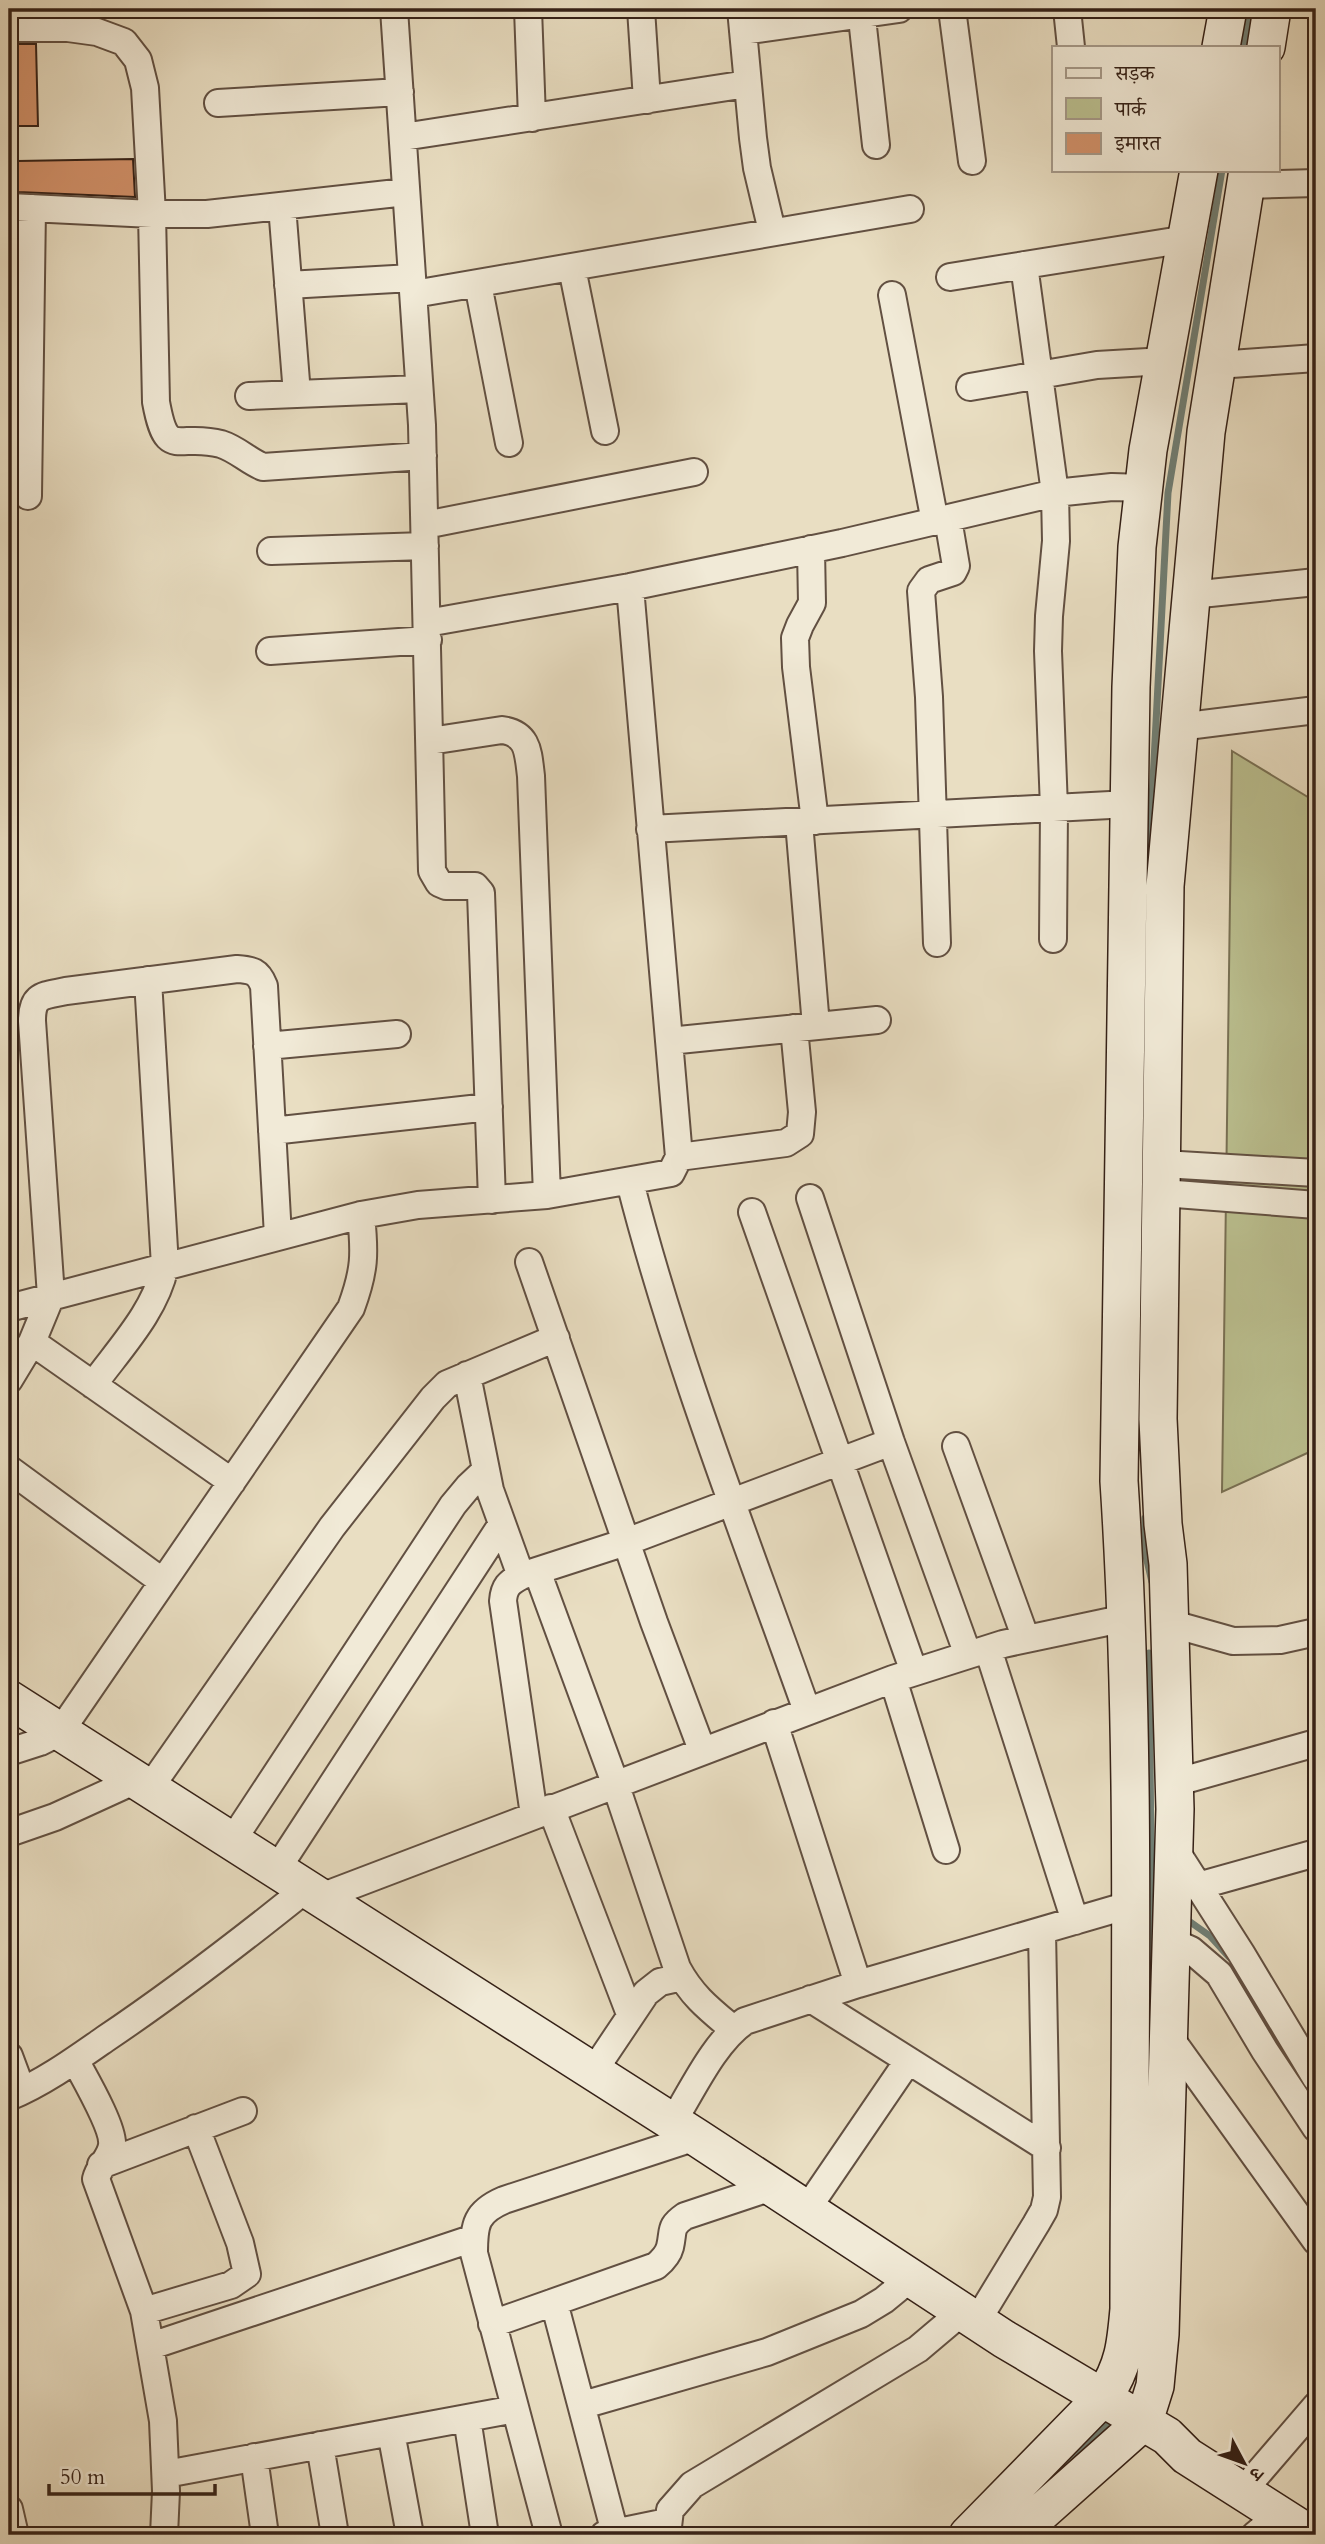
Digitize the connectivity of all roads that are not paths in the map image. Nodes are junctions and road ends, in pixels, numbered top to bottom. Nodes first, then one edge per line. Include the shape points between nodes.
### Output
1 (394, 9) edge
2 (528, 9) edge
3 (641, 9) edge
4 (899, 9) edge
5 (952, 9) edge
6 (1067, 9) edge
7 (1228, 9) edge
8 (1272, 9) edge
9 (861, 11) edge
10 (742, 20) edge
11 (9, 28) edge
12 (1071, 46) edge
13 (1221, 46) edge
14 (1266, 46) edge
15 (747, 84) junction
16 (400, 92) junction
17 (647, 100) junction
18 (218, 103) dead end
19 (533, 118) junction
20 (403, 137) junction
21 (876, 145) dead end
22 (972, 161) dead end
23 (1199, 172) edge
24 (1247, 177) edge
25 (1316, 183) edge
26 (406, 192) junction
27 (282, 206) junction
28 (20, 207) edge
29 (910, 209) dead end
30 (152, 214) junction
31 (772, 231) junction
32 (1187, 239) junction
33 (1024, 265) junction
34 (572, 268) junction
35 (950, 277) dead end
36 (478, 284) junction
37 (288, 285) junction
38 (413, 286) junction
39 (892, 295) dead end
40 (1316, 358) edge
41 (1165, 361) junction
42 (1217, 365) junction
43 (1039, 374) junction
44 (970, 387) dead end
45 (419, 389) junction
46 (297, 394) junction
47 (249, 396) dead end
48 (605, 431) dead end
49 (509, 443) dead end
50 (423, 456) junction
51 (694, 472) dead end
52 (1144, 488) junction
53 (1055, 493) junction
54 (28, 496) dead end
55 (942, 520) junction
56 (425, 535) junction
57 (811, 549) junction
58 (271, 551) dead end
59 (1316, 582) edge
60 (630, 587) junction
61 (1191, 595) junction
62 (427, 631) junction
63 (270, 651) dead end
64 (1316, 710) edge
65 (1179, 727) junction
66 (430, 741) junction
67 (1129, 804) junction
68 (1054, 808) junction
69 (932, 815) junction
70 (807, 821) junction
71 (650, 829) junction
72 (1053, 939) dead end
73 (937, 943) dead end
74 (148, 980) junction
75 (877, 1020) dead end
76 (805, 1027) junction
77 (397, 1034) dead end
78 (668, 1041) junction
79 (267, 1046) junction
80 (489, 1107) junction
81 (272, 1131) junction
82 (680, 1157) junction
83 (1316, 1173) edge
84 (1163, 1178) junction
85 (630, 1182) junction
86 (547, 1195) junction
87 (810, 1198) dead end
88 (492, 1200) junction
89 (1316, 1205) edge
90 (752, 1212) dead end
91 (361, 1215) junction
92 (278, 1236) junction
93 (529, 1262) dead end
94 (165, 1266) junction
95 (51, 1296) junction
96 (9, 1308) edge
97 (556, 1338) junction
98 (32, 1342) junction
99 (467, 1375) junction
100 (9, 1380) edge
101 (93, 1385) junction
102 (891, 1443) junction
103 (956, 1447) dead end
104 (839, 1462) junction
105 (9, 1469) edge
106 (485, 1471) junction
107 (232, 1482) junction
108 (732, 1501) junction
109 (502, 1524) junction
110 (626, 1542) junction
111 (529, 1574) junction
112 (163, 1582) junction
113 (1126, 1618) junction
114 (1170, 1623) junction
115 (1316, 1632) edge
116 (1026, 1639) junction
117 (978, 1652) junction
118 (903, 1676) junction
119 (9, 1699) edge
120 (807, 1711) junction
121 (774, 1723) junction
122 (60, 1732) junction
123 (1316, 1743) edge
124 (702, 1751) junction
125 (9, 1752) edge
126 (615, 1783) junction
127 (1174, 1783) junction
128 (143, 1784) junction
129 (543, 1812) junction
130 (9, 1833) edge
131 (232, 1840) junction
132 (1174, 1848) junction
133 (946, 1850) dead end
134 (1315, 1856) edge
135 (302, 1885) junction
136 (1198, 1886) junction
137 (1129, 1905) junction
138 (1075, 1921) junction
139 (1042, 1931) junction
140 (1171, 1941) junction
141 (682, 1977) junction
142 (858, 1984) junction
143 (811, 1999) junction
144 (630, 2014) junction
145 (733, 2029) junction
146 (1168, 2035) junction
147 (9, 2056) edge
148 (75, 2060) junction
149 (908, 2061) junction
150 (593, 2072) junction
151 (1316, 2078) edge
152 (16, 2094) edge
153 (243, 2110) dead end
154 (1316, 2128) edge
155 (196, 2129) junction
156 (684, 2130) junction
157 (1046, 2148) junction
158 (101, 2165) junction
159 (772, 2187) junction
160 (807, 2209) junction
161 (474, 2238) junction
162 (1316, 2241) edge
163 (912, 2277) junction
164 (554, 2302) junction
165 (144, 2311) junction
166 (970, 2316) junction
167 (492, 2323) junction
168 (150, 2346) junction
169 (1104, 2396) junction
170 (583, 2405) junction
171 (1316, 2406) edge
172 (514, 2409) junction
173 (467, 2418) junction
174 (1155, 2428) junction
175 (391, 2432) junction
176 (320, 2445) junction
177 (254, 2457) junction
178 (166, 2474) junction
179 (1254, 2478) junction
180 (9, 2509) edge
181 (1316, 2518) edge
182 (1267, 2525) edge
183 (667, 2529) edge
184 (610, 2534) edge
185 (15, 2535) edge
186 (164, 2535) edge
187 (265, 2535) edge
188 (335, 2535) edge
189 (410, 2535) edge
190 (485, 2535) edge
191 (549, 2535) edge
192 (968, 2535) edge
193 (1016, 2535) edge
194 (1311, 2535) edge

1 - 16 street
2 - 19 street
3 - 17 street
4 - 9 street
5 - 22 street
6 - 12 street
7 - 13 street
8 - 14 street
9 - 10 street
9 - 21 street
10 - 15 street
11 - 30 street via 97,32 124,43 138,61 145,88
15 - 17 street
15 - 31 street via 757,168
16 - 18 street
16 - 20 street
17 - 19 street
19 - 20 street
20 - 26 street
23 - 32 street
24 - 25 street
24 - 42 street
26 - 27 street
26 - 38 street
27 - 30 street
27 - 37 street
28 - 30 street
28 - 54 street
29 - 31 street
30 - 50 street via 156,401 166,437 230,447 263,467
31 - 34 street
32 - 33 street
32 - 41 street
33 - 35 street
33 - 43 street
34 - 36 street
34 - 48 street
36 - 38 street
36 - 49 street
37 - 38 street
37 - 46 street
38 - 45 street
39 - 55 street
40 - 42 street
41 - 43 street
41 - 52 street
42 - 61 street
43 - 44 street
43 - 53 street
45 - 46 street
45 - 50 street
46 - 47 street
50 - 56 street
51 - 56 street
52 - 53 street
52 - 67 street via 1136,575
53 - 55 street
53 - 68 street via 1048,651
55 - 57 street
55 - 69 street via 956,566 953,572 929,580 921,592
56 - 58 street
56 - 62 street
57 - 60 street
57 - 70 street via 813,603 795,638
59 - 61 street
60 - 62 street
60 - 71 street
61 - 65 street
62 - 63 street
62 - 66 street
64 - 65 street
65 - 84 street via 1166,886
66 - 80 street via 434,878 446,886 475,886 481,893
66 - 86 street via 502,730 514,732 527,751
67 - 68 street
67 - 113 street via 1119,1480
68 - 69 street
68 - 72 street
69 - 70 street
69 - 73 street
70 - 71 street
70 - 76 street
71 - 78 street
74 - 79 street via 251,970 264,986
74 - 94 street
74 - 95 street via 66,991 41,997 32,1007
75 - 76 street
76 - 78 street
76 - 82 street via 800,1135 786,1143
77 - 79 street
78 - 82 street
79 - 81 street
80 - 81 street
80 - 88 street
81 - 92 street
82 - 85 street via 671,1173
83 - 84 street
84 - 89 street
84 - 114 street via 1158,1419
85 - 86 street
85 - 108 street via 678,1348
86 - 88 street
87 - 102 street
88 - 91 street
90 - 104 street
91 - 92 street
91 - 107 street via 365,1257 351,1308
92 - 94 street
93 - 97 street
94 - 95 street
94 - 101 street via 150,1304
95 - 96 street
95 - 98 street
97 - 99 street
97 - 110 street
98 - 100 street
98 - 101 street
99 - 106 street
99 - 128 street via 447,1384 408,1427
101 - 107 street
102 - 104 street
102 - 117 street
103 - 116 street
104 - 108 street
104 - 118 street
105 - 112 street
106 - 109 street
106 - 131 street via 453,1505
107 - 112 street
108 - 110 street
108 - 120 street
109 - 111 street
109 - 135 street
110 - 111 street
110 - 124 street
111 - 126 street
111 - 129 street via 507,1586 503,1601
112 - 122 street
113 - 116 street
113 - 137 street
114 - 115 street via 1233,1641 1280,1640
114 - 127 street
116 - 117 street
117 - 118 street
117 - 138 street
118 - 120 street
118 - 133 street
119 - 122 street
120 - 121 street
121 - 124 street
121 - 142 street
122 - 125 street
122 - 128 street
123 - 127 street
124 - 126 street
126 - 129 street
126 - 141 street
127 - 132 street
128 - 130 street
128 - 131 street
129 - 135 street
129 - 144 street
131 - 135 street
132 - 136 street
132 - 140 street
134 - 136 street
135 - 148 street via 230,1950
135 - 150 street
136 - 151 street
137 - 138 street
137 - 169 street via 1129,2309 1125,2353
138 - 139 street
139 - 142 street
139 - 157 street
140 - 146 street
140 - 154 street via 1191,1950 1219,1974
141 - 144 street via 660,1982
141 - 145 street via 698,2000
142 - 143 street
143 - 145 street
143 - 149 street
144 - 150 street
145 - 156 street via 723,2041
146 - 162 street
146 - 174 street
147 - 152 street
148 - 152 street
148 - 158 street via 110,2133 112,2148
149 - 157 street
149 - 160 street
150 - 156 street
153 - 155 street
155 - 158 street
155 - 165 street via 247,2274 231,2285
156 - 159 street
156 - 161 street via 489,2207 475,2226
157 - 166 street via 1044,2210
158 - 165 street via 97,2186
159 - 160 street
159 - 164 street via 685,2216 676,2223 670,2247 656,2266
160 - 163 street
161 - 167 street
161 - 168 street
163 - 166 street
163 - 170 street via 861,2314 767,2352
164 - 167 street
164 - 170 street
165 - 168 street
166 - 169 street via 1067,2378
166 - 183 street via 692,2485 670,2510
167 - 172 street
168 - 178 street via 163,2421
169 - 174 street
169 - 192 street
170 - 184 street
171 - 179 street
172 - 173 street
172 - 191 street
173 - 175 street
173 - 190 street
174 - 179 street via 1194,2442
174 - 182 street
174 - 193 street
175 - 176 street
175 - 189 street
176 - 177 street
176 - 188 street
177 - 178 street
177 - 187 street
178 - 186 street
179 - 181 street
180 - 185 street
182 - 194 street
183 - 184 street

